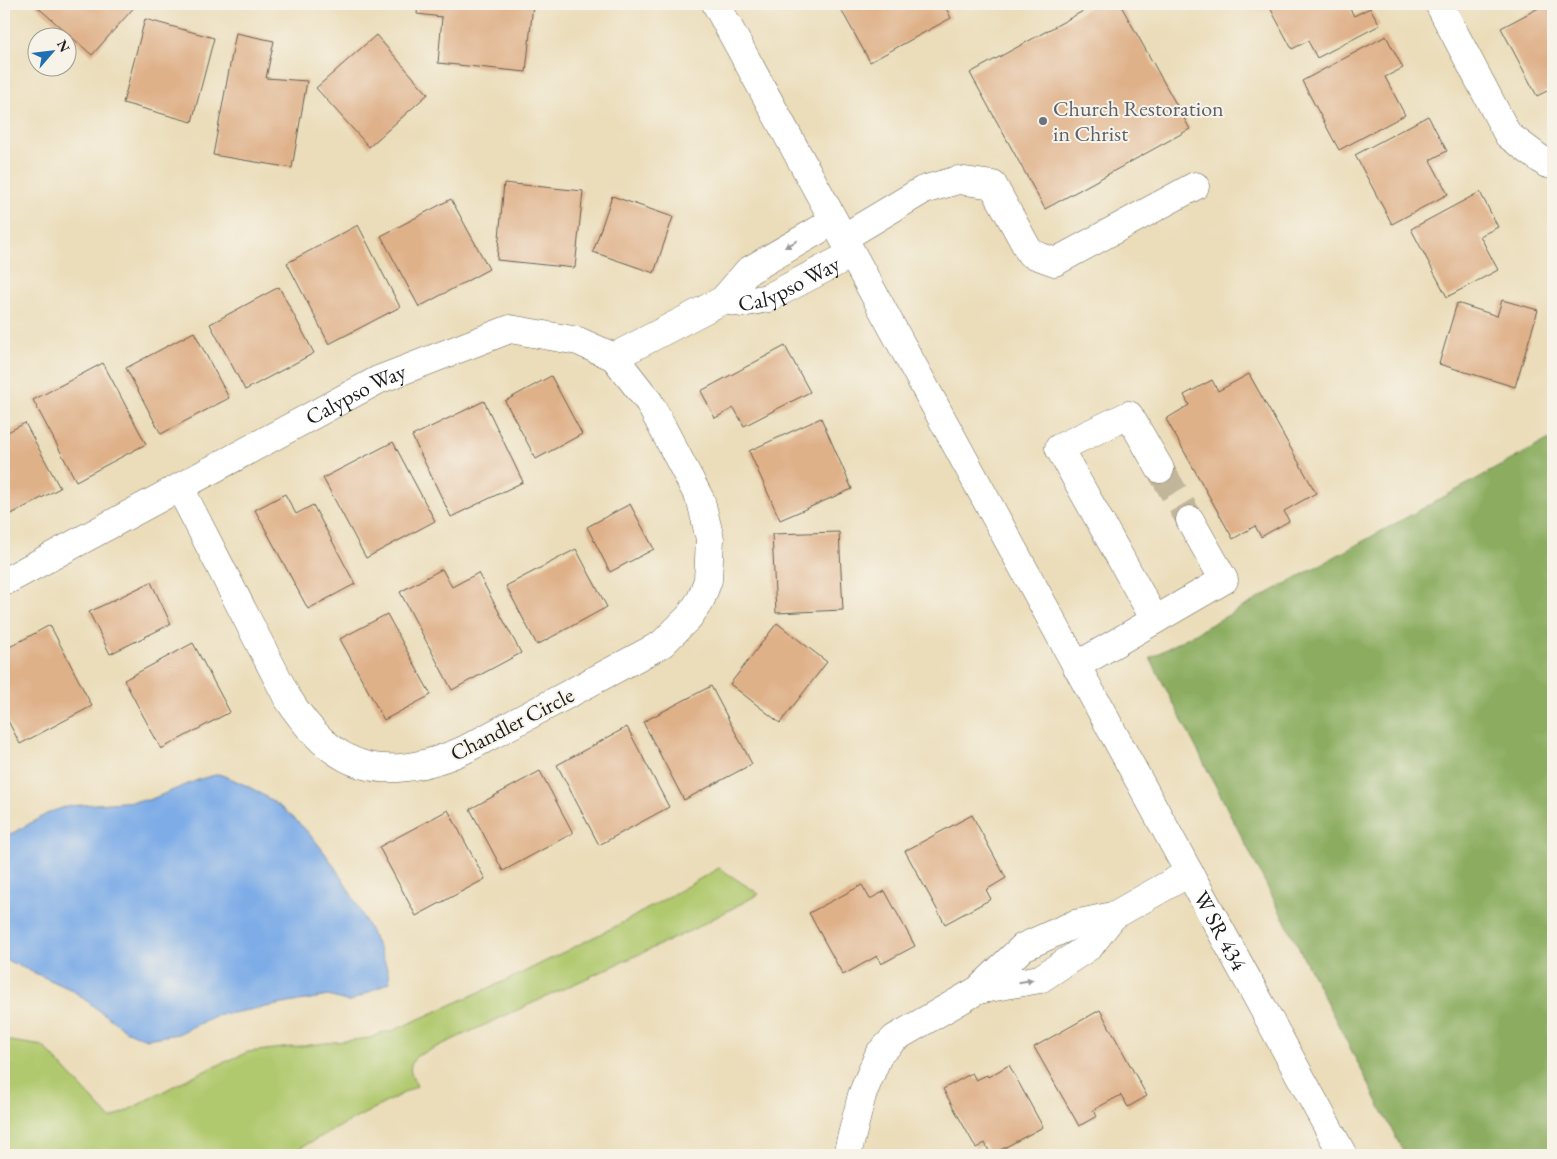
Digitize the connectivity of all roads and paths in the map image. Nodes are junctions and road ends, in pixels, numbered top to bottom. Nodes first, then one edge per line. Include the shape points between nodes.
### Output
1 (716, 4) edge
2 (1439, 4) edge
3 (1553, 163) edge
4 (1195, 186) dead end
5 (843, 238) junction
6 (722, 300) junction
7 (614, 357) junction
8 (1160, 469) tunnel mouth
9 (180, 488) junction
10 (1190, 520) tunnel mouth
11 (4, 582) edge
12 (1156, 620) junction
13 (1076, 666) junction
14 (1189, 873) junction
15 (847, 1155) edge
16 (1343, 1155) edge

1 - 5 street, W SR 434
2 - 3 street via 1508,135 1547,164
4 - 5 street via 1055,262 1030,253 993,185 958,180 923,190
5 -> 6 street, Calypso Way via 748,271
5 - 6 street, Calypso Way via 768,298 742,304
5 - 13 street, W SR 434
6 - 7 street, Calypso Way
7 - 9 street, Calypso Way via 578,341 510,329 378,380
7 - 9 street, Chandler Circle via 650,402 701,501 710,560 708,580 701,599 677,631 662,644 437,762 394,770 360,764 321,741 304,724
8 - 12 street via 1129,414 1059,448
9 - 11 street, Calypso Way
10 - 12 street via 1224,580
12 - 13 street
13 - 14 street, W SR 434
14 - 15 street via 1113,916 1075,924 1023,947 978,990 895,1038 879,1054 862,1095
14 - 16 street, W SR 434

